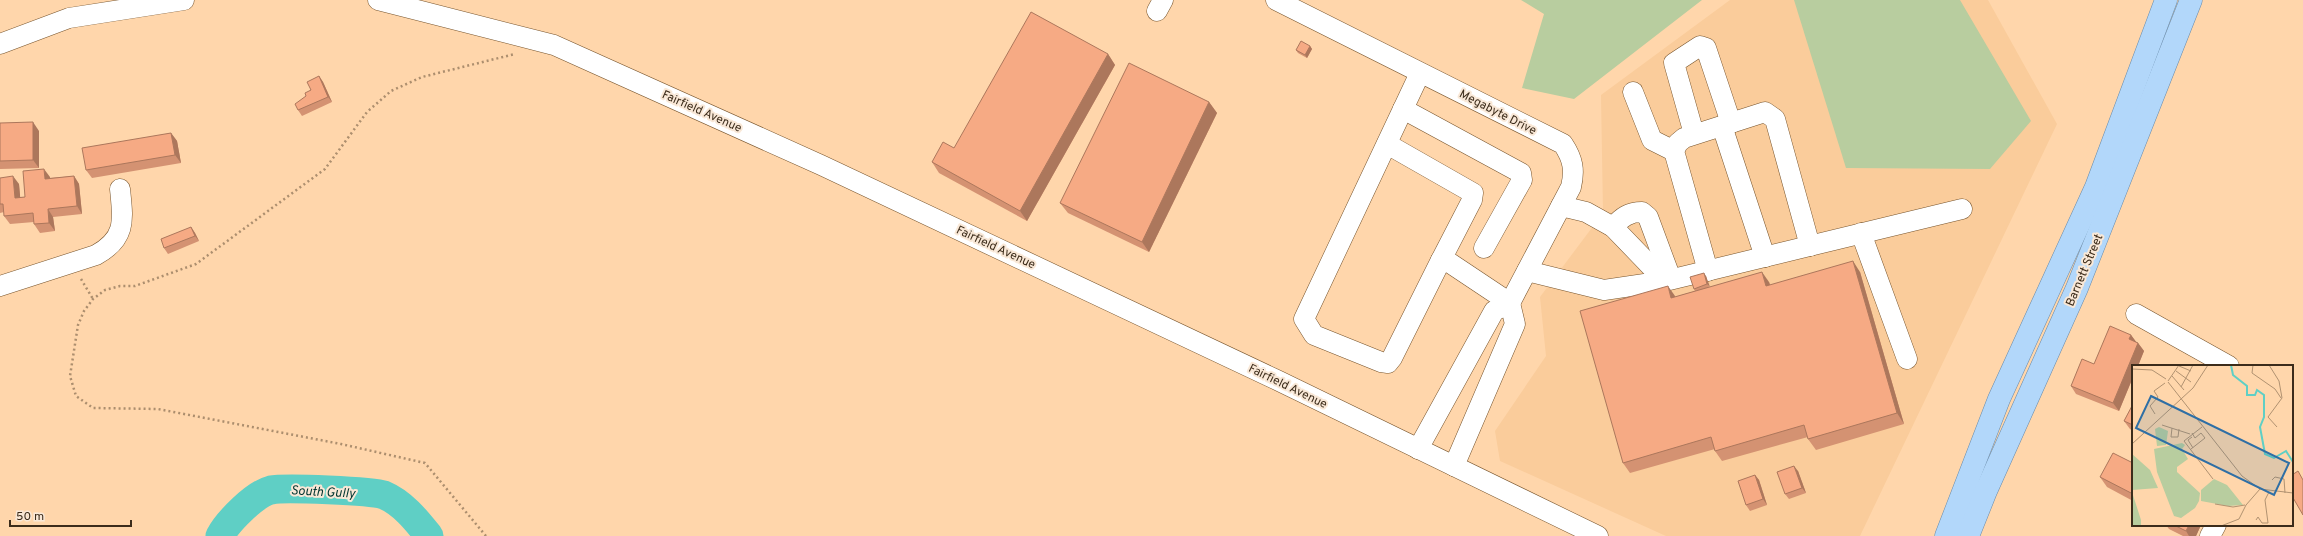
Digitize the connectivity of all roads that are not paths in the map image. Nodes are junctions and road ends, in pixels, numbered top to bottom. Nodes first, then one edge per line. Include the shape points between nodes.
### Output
1 (184, 0) edge
2 (378, 0) edge
3 (1276, 0) edge
4 (2166, 0) edge
5 (2191, 0) edge
6 (81, 8) edge
7 (0, 44) edge
8 (1420, 73) junction
9 (1633, 92) dead end
10 (1403, 109) junction
11 (1727, 124) junction
12 (1694, 134) junction
13 (1387, 144) junction
14 (1674, 151) junction
15 (120, 189) dead end
16 (1561, 206) junction
17 (1962, 209) dead end
18 (1613, 227) junction
19 (1861, 234) junction
20 (1810, 246) junction
21 (1484, 248) dead end
22 (1765, 257) junction
23 (1441, 260) junction
24 (1527, 271) junction
25 (1708, 271) junction
26 (1668, 280) junction
27 (0, 286) edge
28 (1510, 303) junction
29 (2136, 314) dead end
30 (1907, 359) dead end
31 (2226, 365) edge
32 (1418, 449) junction
33 (1454, 466) junction
34 (2215, 526) edge
35 (1598, 536) edge
36 (1946, 536) edge
37 (1968, 536) edge
38 (2210, 536) edge

1 - 6 street
2 - 32 street, Fairfield Avenue via 554,45 821,164
3 - 8 street, Megabyte Drive
4 - 36 main road, Barnett Street via 2096,187 1999,399
5 - 37 main road, Barnett Street via 2077,288
6 - 7 street via 69,18
8 - 10 street
8 - 16 street, Megabyte Drive via 1563,144 1573,163 1574,174 1571,187
9 - 14 street via 1652,140
10 - 13 street
10 - 21 street via 1521,173 1522,180
11 - 12 street
11 - 12 street via 1706,48 1700,46 1674,63
11 - 20 street via 1766,112 1775,119
11 - 22 street
12 - 14 street via 1678,143
13 - 23 street via 1473,193 1472,200
13 - 23 street via 1304,319 1308,328 1314,335 1388,363
14 - 25 street
15 - 27 street via 123,221 114,241 96,255
16 - 18 street via 1586,212
16 - 24 street, Megabyte Drive
17 - 19 street
18 - 26 street
18 - 26 street via 1633,212 1642,212 1648,217
19 - 20 street
19 - 30 street
20 - 22 street
22 - 25 street
23 - 28 street via 1450,263
24 - 26 street via 1604,290
24 - 28 street, Megabyte Drive
25 - 26 street
28 - 32 street via 1494,312
28 - 33 street via 1515,324
29 - 31 street
32 - 33 street, Fairfield Avenue
33 - 35 street, Fairfield Avenue
34 - 38 street

